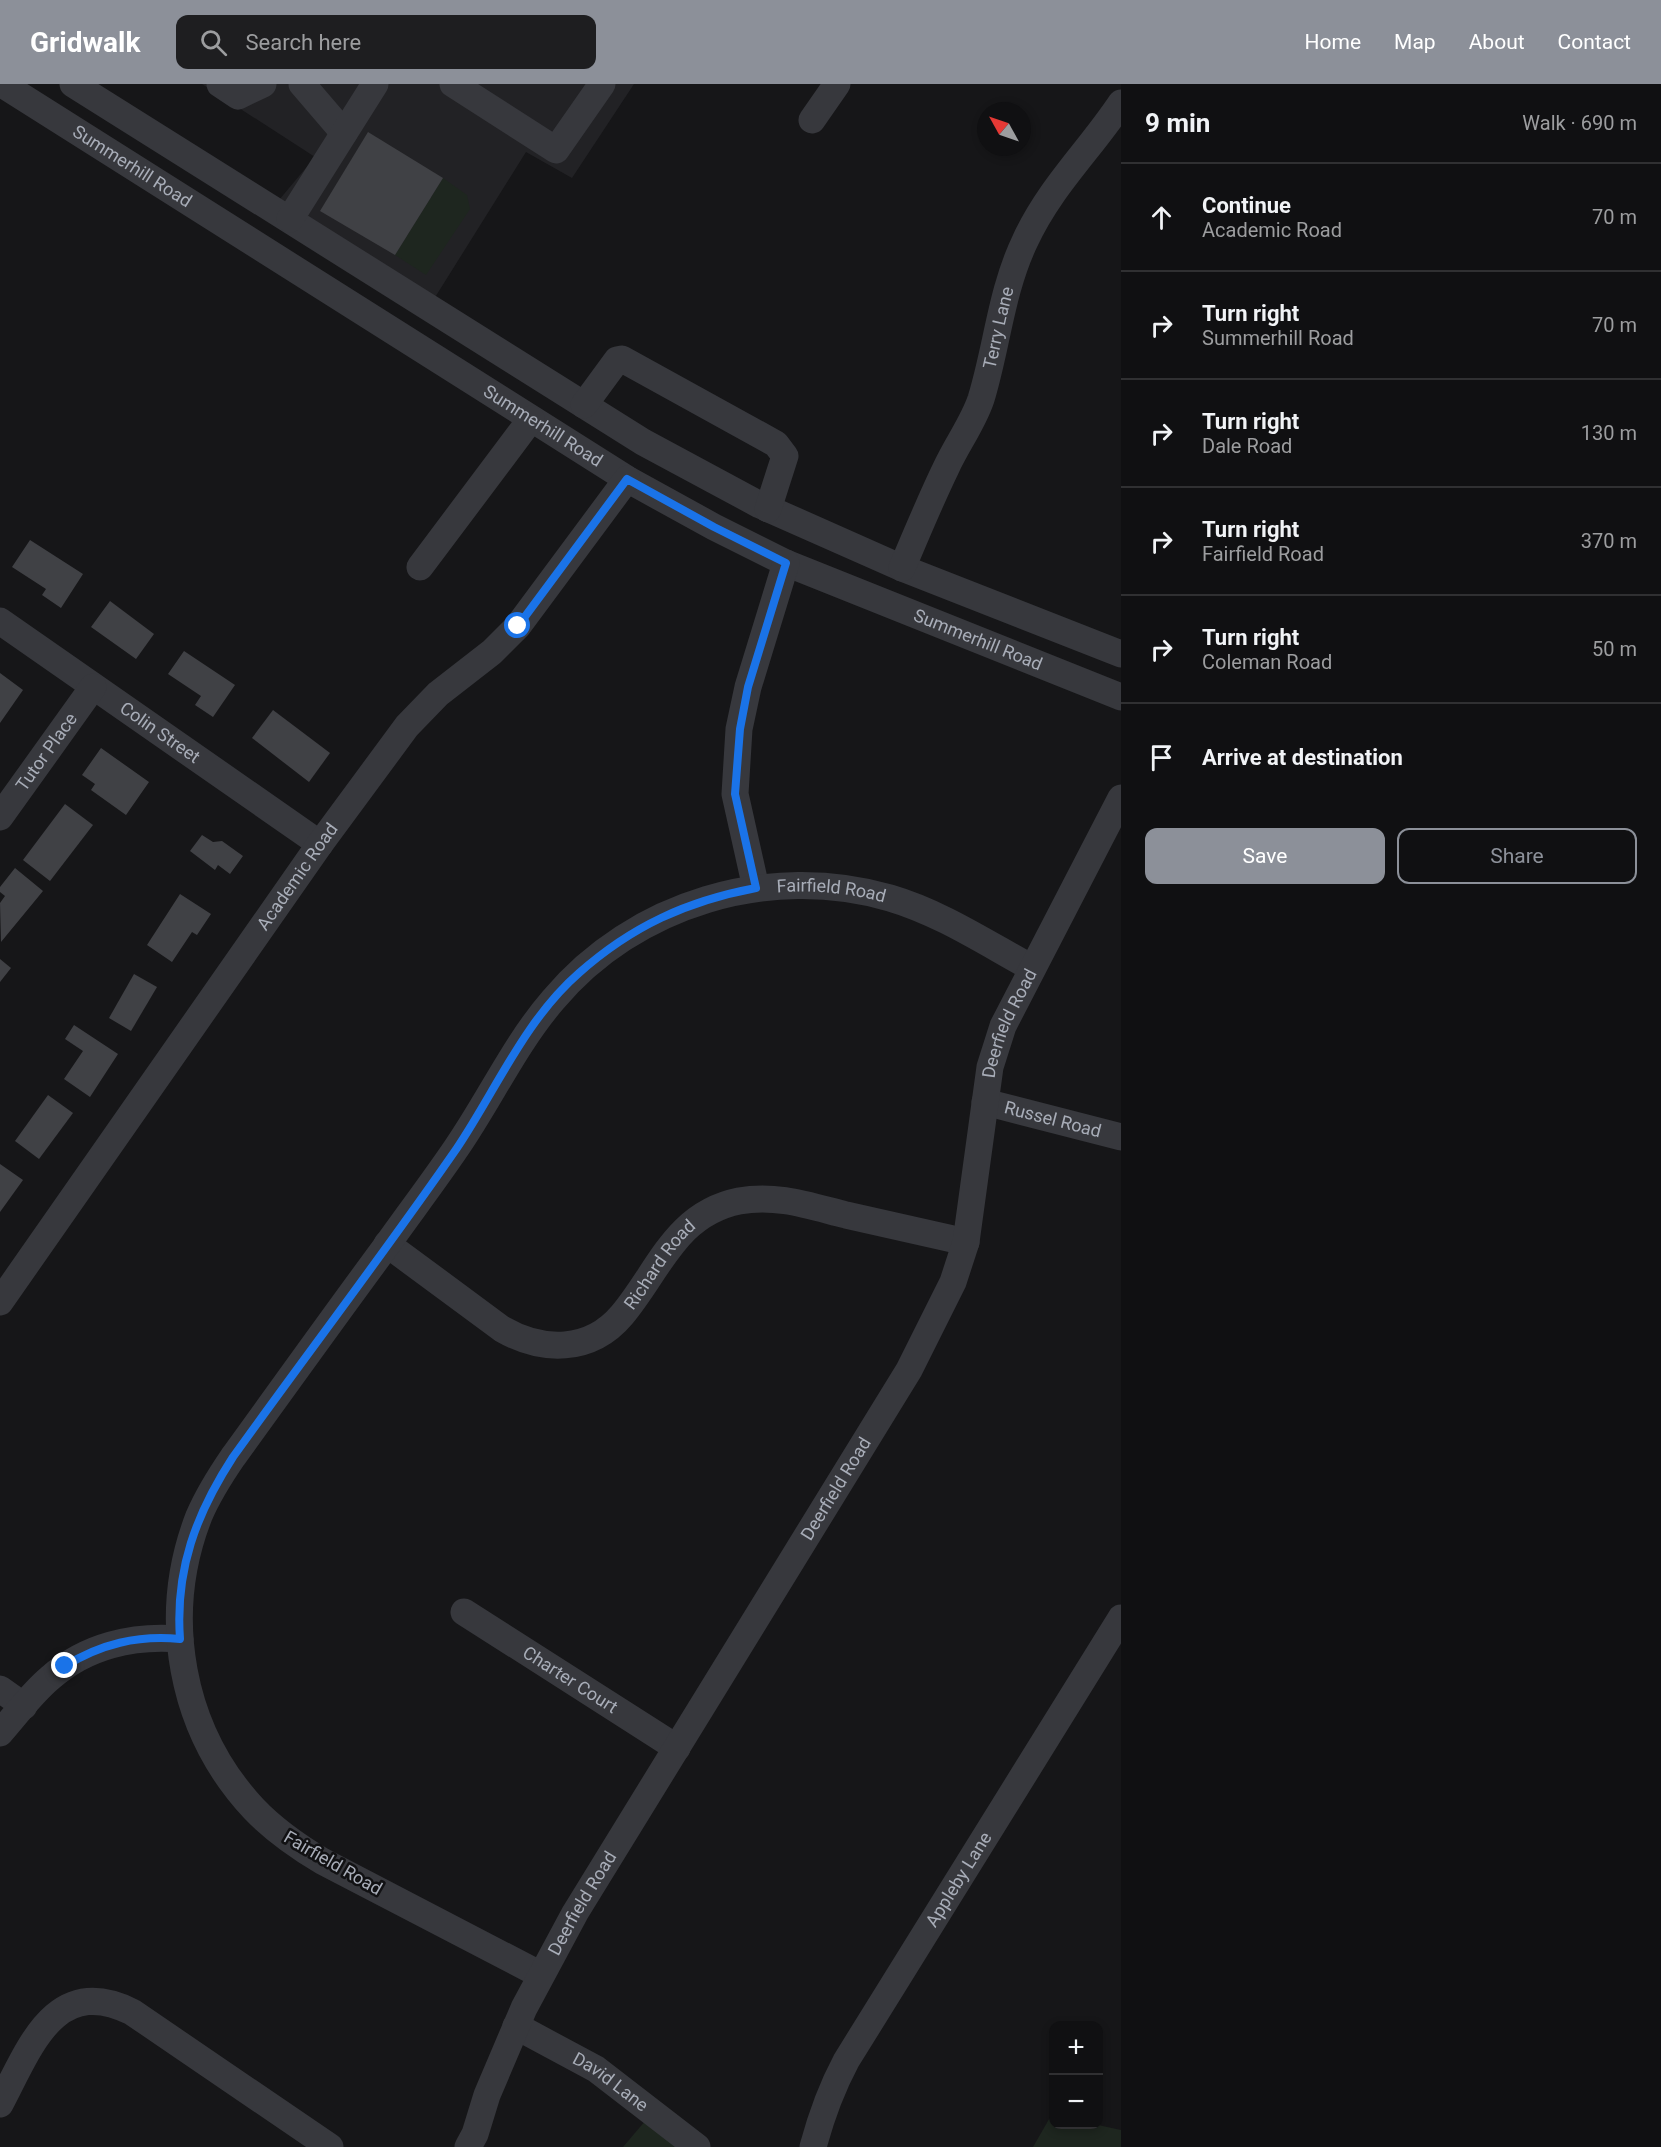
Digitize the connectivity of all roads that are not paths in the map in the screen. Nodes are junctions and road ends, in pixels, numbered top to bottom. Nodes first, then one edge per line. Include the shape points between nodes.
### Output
1 (2, 84) edge
2 (73, 84) edge
3 (220, 84) edge
4 (263, 84) edge
5 (302, 84) edge
6 (375, 84) edge
7 (453, 84) edge
8 (602, 84) edge
9 (837, 84) edge
10 (1121, 103) edge
11 (812, 120) dead end
12 (344, 133) junction
13 (290, 219) junction
14 (584, 405) junction
15 (531, 419) junction
16 (627, 479) junction
17 (768, 509) junction
18 (786, 563) junction
19 (420, 567) dead end
20 (902, 568) junction
21 (0, 621) edge
22 (1118, 646) edge
23 (1095, 686) junction
24 (93, 687) junction
25 (1121, 697) edge
26 (1121, 798) edge
27 (0, 817) edge
28 (320, 844) junction
29 (756, 888) junction
30 (1032, 968) junction
31 (985, 1102) junction
32 (1121, 1137) edge
33 (966, 1242) junction
34 (387, 1244) junction
35 (0, 1302) edge
36 (464, 1611) dead end
37 (1121, 1618) edge
38 (180, 1639) junction
39 (0, 1689) edge
40 (24, 1706) junction
41 (0, 1733) edge
42 (677, 1748) junction
43 (541, 1975) junction
44 (516, 2026) junction
45 (0, 2104) edge
46 (294, 2137) edge
47 (330, 2147) edge
48 (468, 2147) edge
49 (697, 2147) edge
50 (813, 2147) edge

1 - 15 street, Summerhill Road
2 - 13 street, Summerhill Road
3 - 4 street via 238,96
5 - 12 street
6 - 12 street
7 - 8 street via 556,150
9 - 11 street
10 - 20 street, Terry Lane via 1066,173 1024,242 1010,278 981,400 946,466
12 - 13 street
13 - 14 street, Summerhill Road
14 - 17 street, Summerhill Road via 643,442
14 - 17 street via 617,360 622,359 776,444 785,456
15 - 16 street, Summerhill Road
15 - 19 street
16 - 18 street, Summerhill Road
16 - 28 street, Academic Road via 518,626 406,726
17 - 20 street, Summerhill Road
18 - 23 street, Summerhill Road
18 - 29 street via 748,687 740,729 735,794
20 - 22 street, Summerhill Road
21 - 24 street, Colin Street
22 - 23 street
23 - 25 street, Summerhill Road
24 - 27 street, Tutor Place
24 - 28 street, Colin Street
26 - 30 street, Deerfield Road
28 - 35 street, Academic Road
29 - 30 street, Fairfield Road via 824,886 890,898 953,924
29 - 34 street, Fairfield Road via 723,894 659,917 630,933 576,975 533,1026 458,1147
30 - 31 street, Deerfield Road via 1003,1026 990,1066
31 - 32 street, Russel Road
31 - 33 street, Deerfield Road
33 - 34 street, Richard Road via 792,1200 739,1201 703,1216 682,1232 622,1316 608,1328 583,1341 555,1346 519,1339 502,1329
33 - 42 street, Deerfield Road via 953,1282 909,1370
34 - 38 street, Fairfield Road via 212,1489 193,1533 183,1570
36 - 42 street, Charter Court
37 - 50 street, Appleby Lane via 846,2061 834,2082
38 - 40 street via 136,1639 95,1650 51,1677
38 - 43 street, Fairfield Road via 186,1684 205,1738 235,1787 274,1828 322,1861
39 - 40 street
40 - 41 street
42 - 43 street, Deerfield Road
43 - 44 street, Deerfield Road
44 - 48 street, Deerfield Road
44 - 49 street, David Lane via 596,2069
45 - 46 street via 38,2034 52,2017 77,2004 105,2002 132,2012
46 - 47 street

